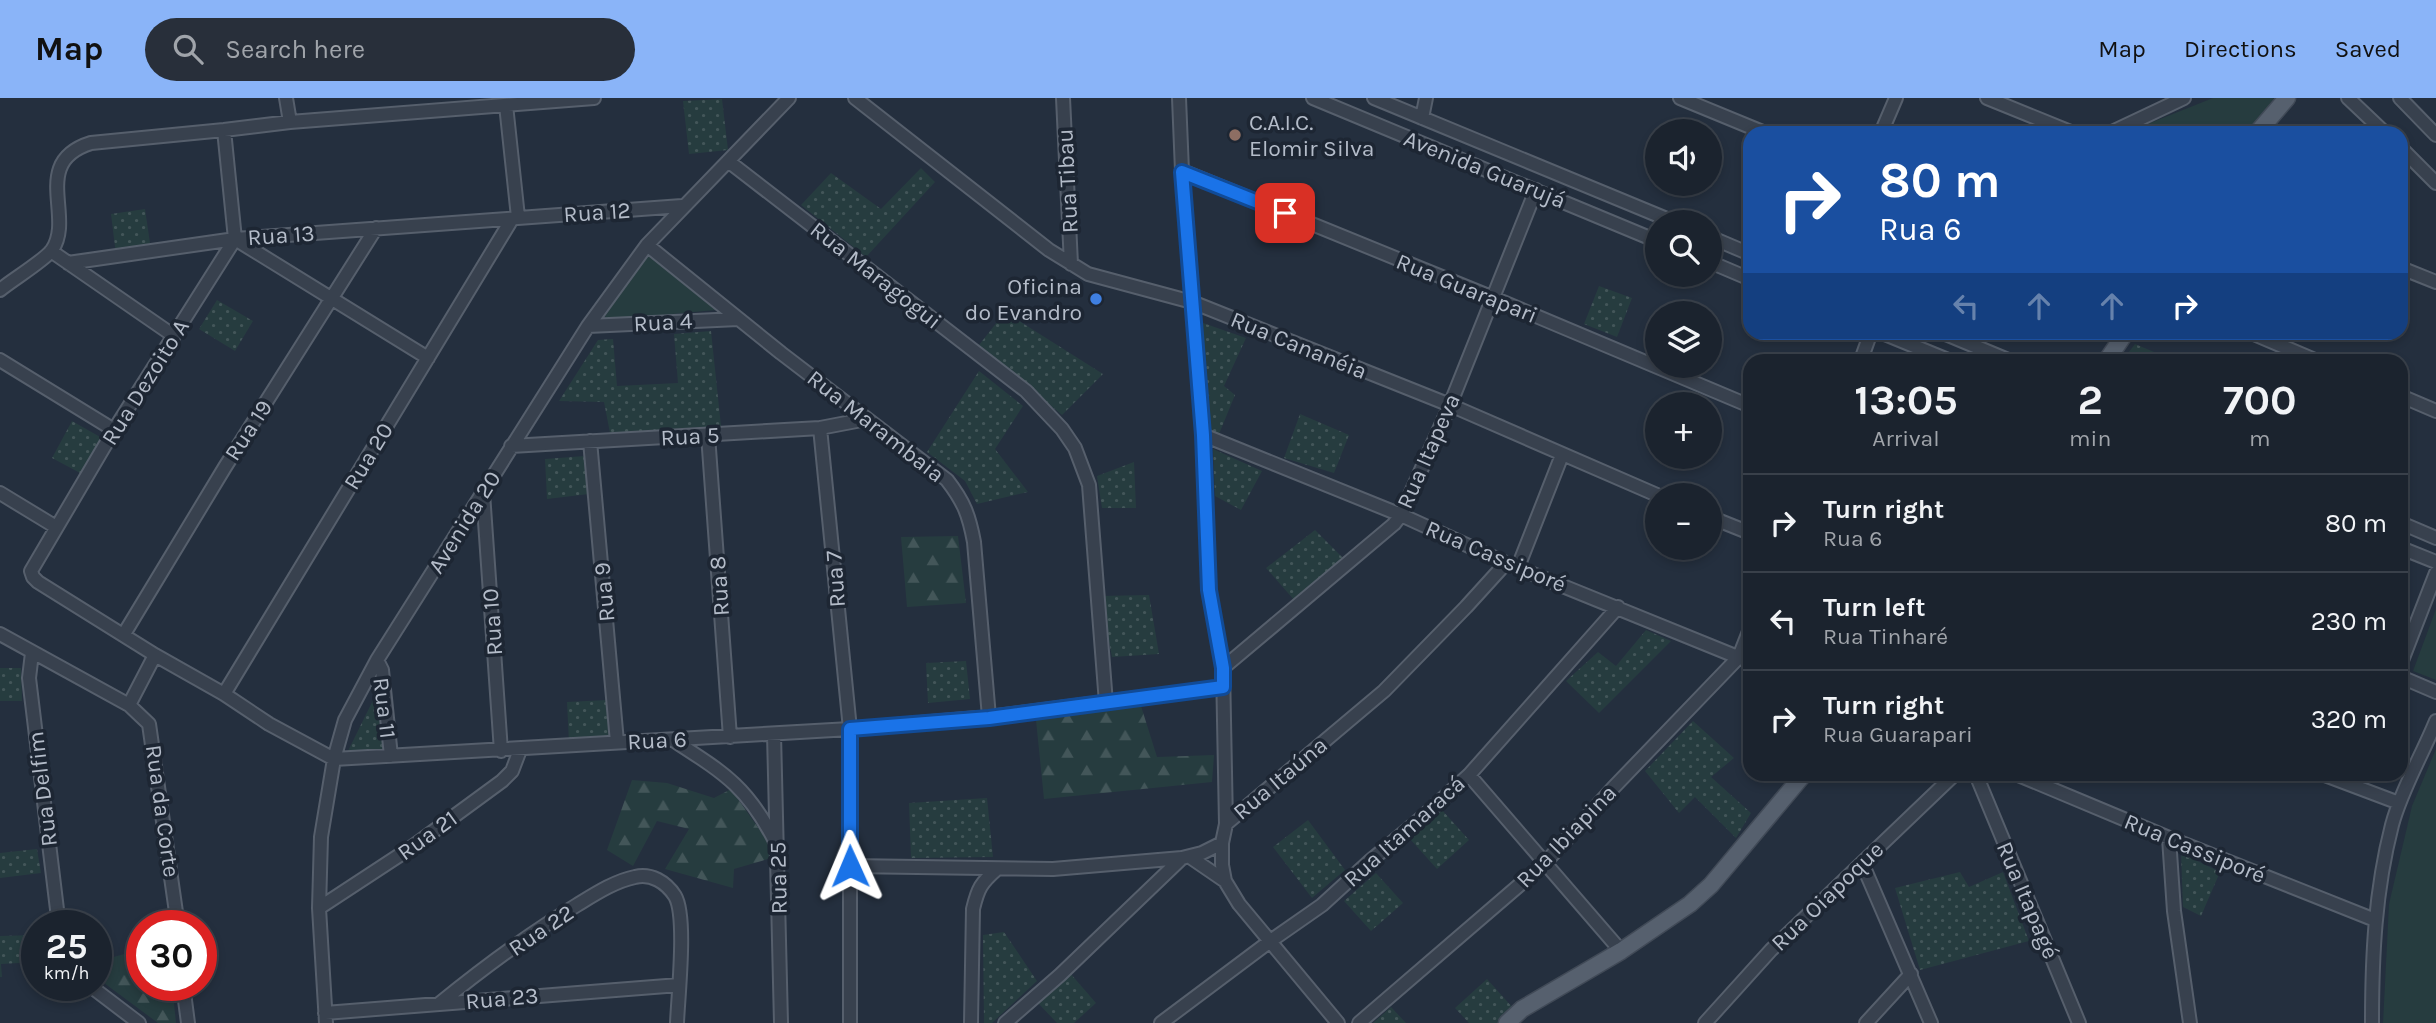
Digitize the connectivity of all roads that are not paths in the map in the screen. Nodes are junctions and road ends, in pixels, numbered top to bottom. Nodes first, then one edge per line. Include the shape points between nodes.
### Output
1 (286, 98) edge
2 (594, 98) edge
3 (789, 98) edge
4 (855, 98) edge
5 (1063, 98) edge
6 (1179, 98) edge
7 (1313, 98) edge
8 (1374, 98) edge
9 (1426, 98) edge
10 (1896, 98) edge
11 (1987, 98) edge
12 (2184, 98) edge
13 (2287, 98) edge
14 (2348, 98) edge
15 (2400, 98) edge
16 (1686, 99) edge
17 (506, 105) junction
18 (1422, 118) junction
19 (289, 121) junction
20 (1749, 126) edge
21 (1884, 126) edge
22 (2056, 126) edge
23 (2125, 126) edge
24 (2264, 126) edge
25 (2378, 126) edge
26 (1447, 128) junction
27 (224, 130) junction
28 (2436, 135) edge
29 (1437, 149) junction
30 (2408, 155) edge
31 (728, 161) junction
32 (1182, 172) junction
33 (2436, 183) edge
34 (1536, 190) junction
35 (682, 206) junction
36 (1645, 210) edge
37 (515, 218) junction
38 (376, 228) junction
39 (1645, 236) edge
40 (234, 239) junction
41 (1722, 242) edge
42 (647, 245) junction
43 (51, 251) junction
44 (1743, 251) edge
45 (68, 263) junction
46 (1071, 264) junction
47 (1722, 267) edge
48 (2408, 271) edge
49 (1743, 276) edge
50 (2436, 282) edge
51 (0, 290) edge
52 (1491, 297) junction
53 (331, 300) junction
54 (1192, 302) junction
55 (738, 318) junction
56 (588, 326) junction
57 (174, 336) junction
58 (1899, 340) edge
59 (1960, 340) edge
60 (2268, 340) edge
61 (1933, 354) edge
62 (1994, 354) edge
63 (2301, 354) edge
64 (428, 358) junction
65 (0, 360) edge
66 (2408, 400) edge
67 (1743, 403) edge
68 (1450, 405) junction
69 (2436, 411) edge
70 (867, 419) junction
71 (820, 428) junction
72 (114, 430) junction
73 (708, 435) junction
74 (1203, 435) junction
75 (590, 441) junction
76 (511, 446) junction
77 (1562, 455) junction
78 (1645, 490) edge
79 (0, 493) edge
80 (483, 494) junction
81 (1401, 514) junction
82 (1722, 522) edge
83 (2408, 526) edge
84 (56, 527) junction
85 (1743, 530) edge
86 (2436, 538) edge
87 (2408, 551) edge
88 (2436, 562) edge
89 (1512, 565) junction
90 (2436, 573) edge
91 (1618, 607) junction
92 (0, 634) edge
93 (124, 634) junction
94 (2408, 645) edge
95 (32, 653) junction
96 (155, 655) junction
97 (1743, 659) edge
98 (377, 660) junction
99 (1743, 660) edge
100 (1223, 668) junction
101 (2408, 680) edge
102 (1223, 687) junction
103 (2436, 692) edge
104 (224, 694) junction
105 (1106, 703) junction
106 (129, 705) junction
107 (989, 718) junction
108 (2436, 722) edge
109 (850, 729) junction
110 (774, 734) junction
111 (730, 737) junction
112 (673, 740) junction
113 (617, 742) junction
114 (520, 750) junction
115 (501, 751) junction
116 (391, 756) junction
117 (334, 759) junction
118 (1469, 775) junction
119 (1798, 781) edge
120 (1948, 781) edge
121 (1979, 781) edge
122 (2033, 781) edge
123 (2341, 781) edge
124 (2399, 803) junction
125 (1226, 824) junction
126 (2169, 838) junction
127 (1222, 843) junction
128 (778, 846) junction
129 (1186, 857) junction
130 (1545, 863) junction
131 (1862, 863) junction
132 (850, 866) junction
133 (997, 869) junction
134 (1225, 881) junction
135 (319, 908) junction
136 (58, 910) edge
137 (176, 910) edge
138 (2375, 920) junction
139 (1269, 942) junction
140 (1621, 951) junction
141 (1911, 974) junction
142 (679, 985) junction
143 (110, 1001) edge
144 (185, 1001) edge
145 (439, 1004) junction
146 (325, 1018) edge
147 (139, 1023) edge
148 (188, 1023) edge
149 (677, 1023) edge
150 (781, 1023) edge
151 (850, 1023) edge
152 (971, 1023) edge
153 (1005, 1023) edge
154 (1161, 1023) edge
155 (1338, 1023) edge
156 (1359, 1023) edge
157 (1507, 1023) edge
158 (1705, 1023) edge
159 (1866, 1023) edge
160 (1931, 1023) edge
161 (2080, 1023) edge
162 (2190, 1023) edge
163 (2372, 1023) edge

1 - 19 street
2 - 17 street
3 - 31 street, Avenida 20
4 - 46 street, Rua Cananéia
5 - 46 street, Rua Tibau
6 - 32 street
7 - 29 street, Avenida Guarujá
8 - 18 street, Avenida Guarujá
9 - 18 street
10 - 21 street
11 - 22 street
12 - 23 street
13 - 24 main road
14 - 25 street
15 - 28 street
16 - 20 street
17 - 19 street
17 - 37 street
18 - 26 street, Avenida Guarujá
19 - 27 street
26 - 29 street
26 - 36 street, Avenida Guarujá
27 - 40 street
27 - 43 street via 78,147 70,153 57,181 59,229
29 - 34 street, Avenida Guarujá
30 - 33 street
31 - 35 street, Avenida 20
31 - 105 street, Rua Maragogui via 1026,391 1062,429 1089,485
32 - 52 street, Rua Guarapari
32 - 54 street
34 - 39 street, Avenida Guarujá
34 - 52 street, Rua Itapeva
35 - 37 street, Rua 12
35 - 42 street, Avenida 20
37 - 38 street, Rua 13
37 - 64 street, Rua 20
38 - 40 street, Rua 13
38 - 53 street, Rua 19
40 - 45 street
40 - 53 street, Rua 13
40 - 57 street, Rua Dezoito A
41 - 44 street
42 - 55 street, Rua Marambaia
42 - 56 street, Avenida 20
43 - 45 street
43 - 51 street
45 - 57 street
46 - 54 street, Rua Cananéia via 1088,274
47 - 49 street
48 - 50 street
52 - 67 street, Rua Guarapari
52 - 68 street, Rua Itapeva
53 - 64 street, Rua 13
53 - 93 street, Rua 19
54 - 68 street, Rua Cananéia
54 - 74 street
55 - 56 street, Rua 4
55 - 70 street, Rua Marambaia
56 - 76 street, Avenida 20
57 - 72 street, Rua Dezoito A
58 - 61 street
59 - 62 street
60 - 63 street
64 - 104 street, Rua 20
65 - 72 street
66 - 69 street
68 - 77 street, Rua Cananéia
68 - 81 street, Rua Itapeva
70 - 71 street, Rua 5
70 - 107 street, Rua Marambaia via 947,480 970,516
71 - 73 street, Rua 5
71 - 109 street, Rua 7
72 - 84 street, Rua Dezoito A
73 - 75 street, Rua 5
73 - 111 street, Rua 8
74 - 81 street, Rua Cassiporé
74 - 100 street via 1209,590
75 - 76 street, Rua 5
75 - 113 street, Rua 9
76 - 80 street, Avenida 20
77 - 78 street, Rua Cananéia
77 - 89 street
79 - 84 street
80 - 98 street, Avenida 20
80 - 115 street, Rua 10
81 - 89 street, Rua Cassiporé
81 - 100 street, Rua Itapeva
82 - 85 street
83 - 86 street
84 - 93 street, Rua Dezoito A via 35,562 33,578
87 - 88 street
89 - 91 street, Rua Cassiporé
89 - 125 street, Rua Itaúna via 1384,691
90 - 94 street
91 - 97 street, Rua Cassiporé
91 - 118 street, Rua Itamaracá
92 - 95 street
93 - 96 street
95 - 106 street
95 - 136 street, Rua Delfim via 29,678
96 - 104 street
96 - 106 street
98 - 116 street, Rua 11 via 382,670
98 - 117 street, Avenida 20 via 345,720
99 - 130 street, Rua Ibiapina via 1613,788
100 - 102 street
101 - 103 street
102 - 105 street, Rua 6
102 - 125 street
104 - 117 street
105 - 107 street, Rua 6
106 - 137 street, Rua da Corte via 145,719 151,732
107 - 109 street, Rua 6
108 - 124 street
109 - 110 street, Rua 6
109 - 132 street
110 - 111 street, Rua 6
110 - 128 street, Rua 25
111 - 112 street, Rua 6
112 - 113 street, Rua 6
112 - 128 street via 739,786
113 - 114 street, Rua 6
114 - 115 street, Rua 6
114 - 135 street, Rua 21 via 512,771 502,781
115 - 116 street, Rua 6
116 - 117 street, Rua 6
117 - 135 street, Avenida 20 via 321,837
118 - 130 street
118 - 139 street, Rua Itamaracá via 1322,905
119 - 140 main road via 1711,885
120 - 131 street, Rua Oiapoque
121 - 161 street, Rua Itapagé
122 - 126 street, Rua Cassiporé
123 - 124 street
124 - 138 street
125 - 127 street, Rua Itaúna
126 - 138 street, Rua Cassiporé
126 - 162 street
127 - 129 street, Rua Itaúna
127 - 134 street
128 - 150 street, Rua 25
129 - 133 street, Rua Itaúna via 1053,869
129 - 134 street
129 - 153 street
130 - 140 street
130 - 156 street, Rua Ibiapina
131 - 141 street
131 - 158 street, Rua Oiapoque via 1771,950
132 - 133 street, Rua Itaúna
132 - 151 street
133 - 152 street via 982,881 973,909
134 - 139 street
135 - 146 street, Avenida 20
138 - 163 street
139 - 154 street, Rua Itamaracá
139 - 155 street
140 - 157 main road via 1522,1009
141 - 159 street
141 - 160 street
142 - 145 street, Rua 23
142 - 145 street, Rua 22 via 676,898 653,877 636,876 546,924
142 - 149 street
143 - 147 street
144 - 148 street
145 - 146 street, Rua 23

